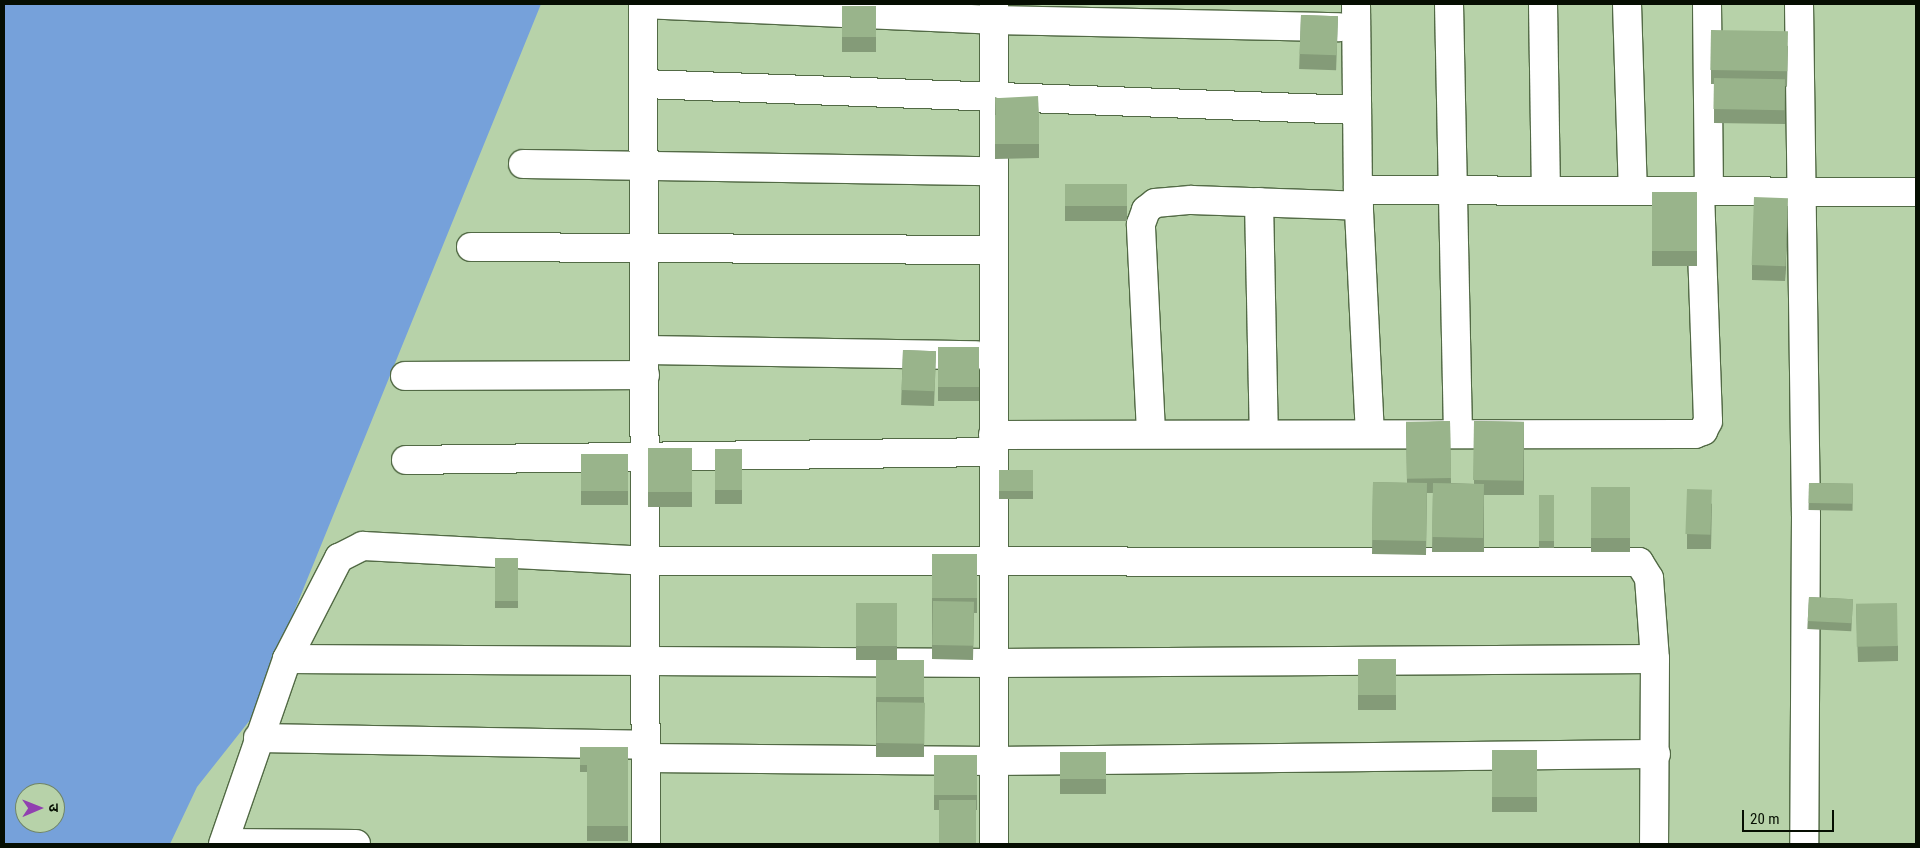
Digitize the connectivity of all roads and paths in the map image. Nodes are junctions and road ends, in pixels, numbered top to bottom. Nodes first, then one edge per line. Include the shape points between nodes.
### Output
1 (643, 4) edge
2 (1449, 4) edge
3 (1543, 4) edge
4 (1627, 4) edge
5 (1707, 4) edge
6 (1799, 4) edge
7 (994, 12) edge
8 (1356, 16) edge
9 (644, 84) junction
10 (993, 95) junction
11 (1355, 110) junction
12 (523, 164) dead end
13 (644, 168) junction
14 (993, 171) junction
15 (1454, 189) junction
16 (1546, 190) junction
17 (1633, 190) junction
18 (1705, 191) junction
19 (1800, 191) junction
20 (1916, 192) edge
21 (1358, 198) junction
22 (1259, 202) junction
23 (471, 247) dead end
24 (644, 248) junction
25 (993, 250) junction
26 (993, 356) junction
27 (645, 362) junction
28 (405, 376) dead end
29 (1151, 432) junction
30 (1264, 432) junction
31 (1370, 432) junction
32 (1458, 433) junction
33 (993, 444) junction
34 (645, 455) junction
35 (406, 460) dead end
36 (993, 560) junction
37 (646, 561) junction
38 (287, 659) junction
39 (1655, 659) junction
40 (646, 661) junction
41 (994, 663) junction
42 (258, 738) junction
43 (646, 751) junction
44 (1656, 754) junction
45 (992, 761) junction
46 (223, 844) edge
47 (356, 844) edge
48 (646, 844) edge
49 (994, 844) edge
50 (1654, 844) edge
51 (1804, 844) edge

1 - 7 street
1 - 9 street
2 - 15 street
3 - 16 street
4 - 17 street
5 - 18 street
6 - 19 street
7 - 8 street
7 - 10 street
8 - 11 street
9 - 10 street
9 - 13 street
10 - 11 street
10 - 14 street
11 - 21 street
12 - 13 street
13 - 14 street
13 - 24 street
14 - 25 street
15 - 16 street
15 - 21 street
15 - 32 street
16 - 17 street
17 - 18 street
18 - 19 street
18 - 32 street via 1708,421 1703,431
19 - 20 street
19 - 51 street via 1806,516
21 - 22 street
21 - 31 street
22 - 29 street via 1154,203 1146,210 1141,224
22 - 30 street
23 - 24 street
24 - 25 street
24 - 27 street
25 - 26 street
26 - 27 street
26 - 33 street
27 - 28 street
27 - 34 street
29 - 30 street
29 - 33 street
30 - 31 street
31 - 32 street
33 - 34 street
33 - 36 street
34 - 35 street
34 - 37 street
36 - 37 street
36 - 39 street via 1639,562 1650,578
36 - 41 street
37 - 38 street via 351,548 339,558
37 - 40 street
38 - 40 street
38 - 42 street
39 - 41 street
39 - 44 street
40 - 41 street
40 - 43 street
41 - 45 street
42 - 43 street
42 - 46 street
43 - 45 street
43 - 48 street
44 - 45 street
44 - 50 street
45 - 49 street
46 - 47 street

